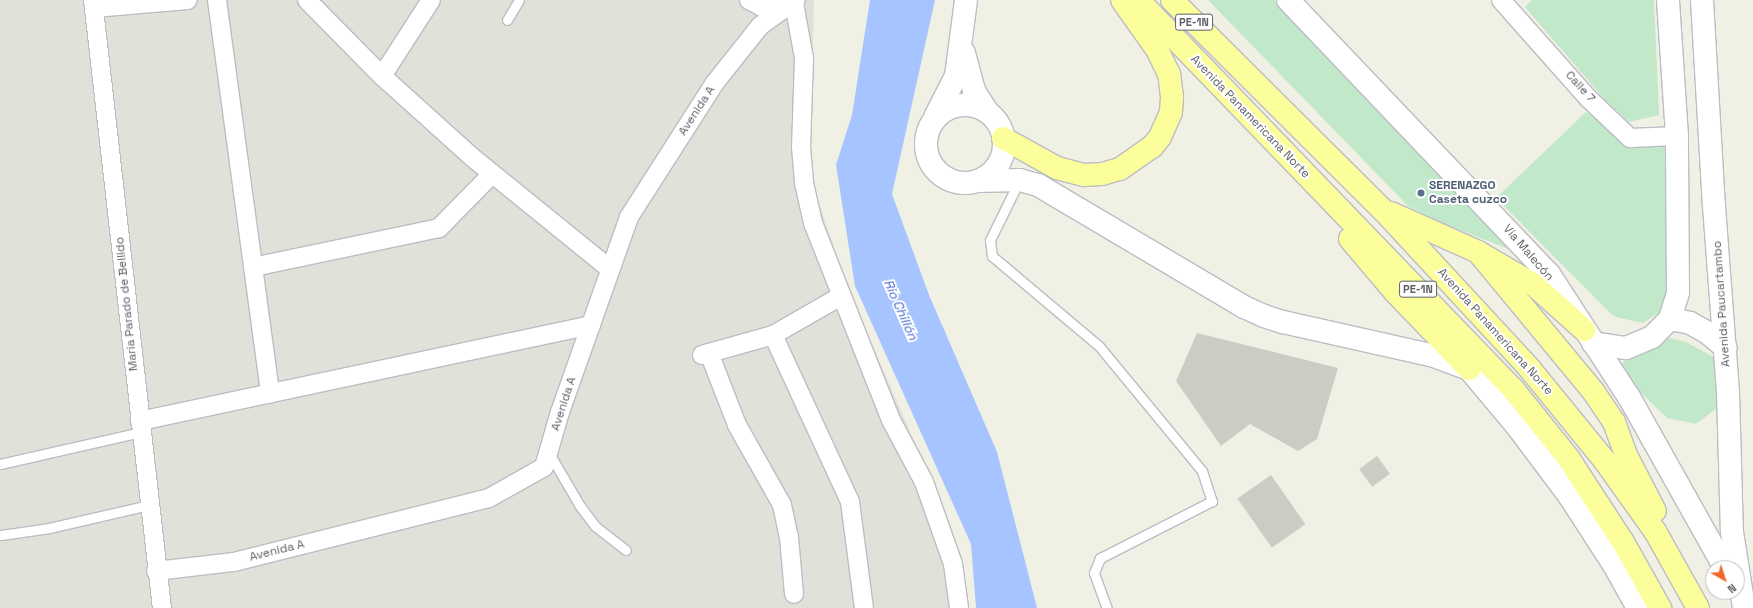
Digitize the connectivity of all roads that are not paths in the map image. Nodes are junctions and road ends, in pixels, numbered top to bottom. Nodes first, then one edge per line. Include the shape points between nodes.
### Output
1 (188, 0) edge
2 (217, 0) edge
3 (307, 0) edge
4 (431, 0) edge
5 (519, 0) edge
6 (749, 0) edge
7 (966, 0) edge
8 (1122, 0) edge
9 (1138, 0) edge
10 (1172, 0) edge
11 (1288, 0) edge
12 (1501, 0) edge
13 (1668, 0) edge
14 (1702, 0) edge
15 (795, 1) edge
16 (93, 4) edge
17 (507, 20) dead end
18 (962, 38) junction
19 (382, 76) junction
20 (1708, 92) junction
21 (1674, 94) junction
22 (987, 112) junction
23 (930, 124) junction
24 (1677, 136) junction
25 (1004, 138) junction
26 (1281, 149) junction
27 (492, 174) junction
28 (1020, 180) junction
29 (976, 181) junction
30 (1383, 210) junction
31 (1478, 252) junction
32 (253, 267) junction
33 (610, 269) junction
34 (841, 296) junction
35 (1670, 319) junction
36 (591, 324) junction
37 (773, 335) junction
38 (1589, 337) junction
39 (1726, 348) junction
40 (1469, 369) junction
41 (270, 393) junction
42 (140, 426) junction
43 (549, 452) junction
44 (0, 464) edge
45 (149, 506) junction
46 (1, 535) dead end
47 (626, 550) dead end
48 (1721, 560) edge
49 (156, 571) junction
50 (794, 594) dead end
51 (162, 608) edge
52 (864, 608) edge
53 (959, 608) edge
54 (1107, 608) edge
55 (1638, 608) edge
56 (1660, 608) edge
57 (1699, 608) edge
58 (1743, 608) edge

1 - 16 street
2 - 32 street
3 - 19 street
4 - 19 street
5 - 17 lane
6 - 15 street via 762,7
7 - 18 main road
8 - 25 highway via 1158,51 1169,74 1171,112 1152,147 1120,169 1089,175 1057,168
9 - 26 highway, Avenida Panamericana Norte / PE-1N
10 - 30 highway, Avenida Panamericana Norte / PE-1N
11 - 38 main road, Vía Malecón via 1549,274
12 - 24 street, Calle 7 via 1589,99 1630,138
13 - 21 main road
14 - 20 main road, Avenida Paucartambo
15 - 33 street, Avenida A via 760,26 714,84 629,217
15 - 34 street via 804,58 801,147 804,183 813,223
16 - 42 street, María Parado de Bellido
18 - 22 main road via 970,80
18 - 23 main road via 952,87
19 - 27 street
20 - 21 main road
20 - 39 main road, Avenida Paucartambo
21 - 24 main road
22 - 23 main road via 967,104 956,105 942,112
22 - 25 main road via 995,118
23 - 29 main road via 925,147 934,168 953,182
24 - 35 main road via 1678,292
25 - 29 main road via 998,164 986,176
26 - 40 highway via 1386,281
26 - 56 highway, Avenida Panamericana Norte / PE-1N via 1513,389 1569,459 1623,542
27 - 32 street via 438,228
27 - 33 street
28 - 29 main road
28 - 40 main road via 1038,184 1244,307 1264,316 1431,354
28 - 54 lane via 990,240 992,256 1100,346 1202,471 1212,501 1100,558 1094,573
30 - 31 highway
30 - 57 highway, Avenida Panamericana Norte / PE-1N via 1530,369 1605,461 1655,531
31 - 38 highway via 1532,284
31 - 57 highway via 1550,337 1614,422 1625,453 1687,571
32 - 41 street
33 - 36 street, Avenida A
34 - 37 street
34 - 53 street via 891,420 924,482 953,564
35 - 38 main road via 1652,337 1626,348
35 - 39 main road via 1690,323 1708,333
36 - 41 street
36 - 43 street, Avenida A
37 - 50 street via 706,354 737,425 782,505 789,537
37 - 52 street via 850,502
38 - 48 main road, Vía Malecón via 1629,397
39 - 58 main road, Avenida Paucartambo via 1732,532
40 - 55 main road via 1516,425 1570,497
41 - 42 street
42 - 44 lane
42 - 45 street, María Parado de Bellido
43 - 47 lane via 580,506 595,526
43 - 49 street, Avenida A via 544,467 489,498 234,562
45 - 46 lane via 49,528
45 - 49 street, María Parado de Bellido
49 - 51 street, María Parado de Bellido

